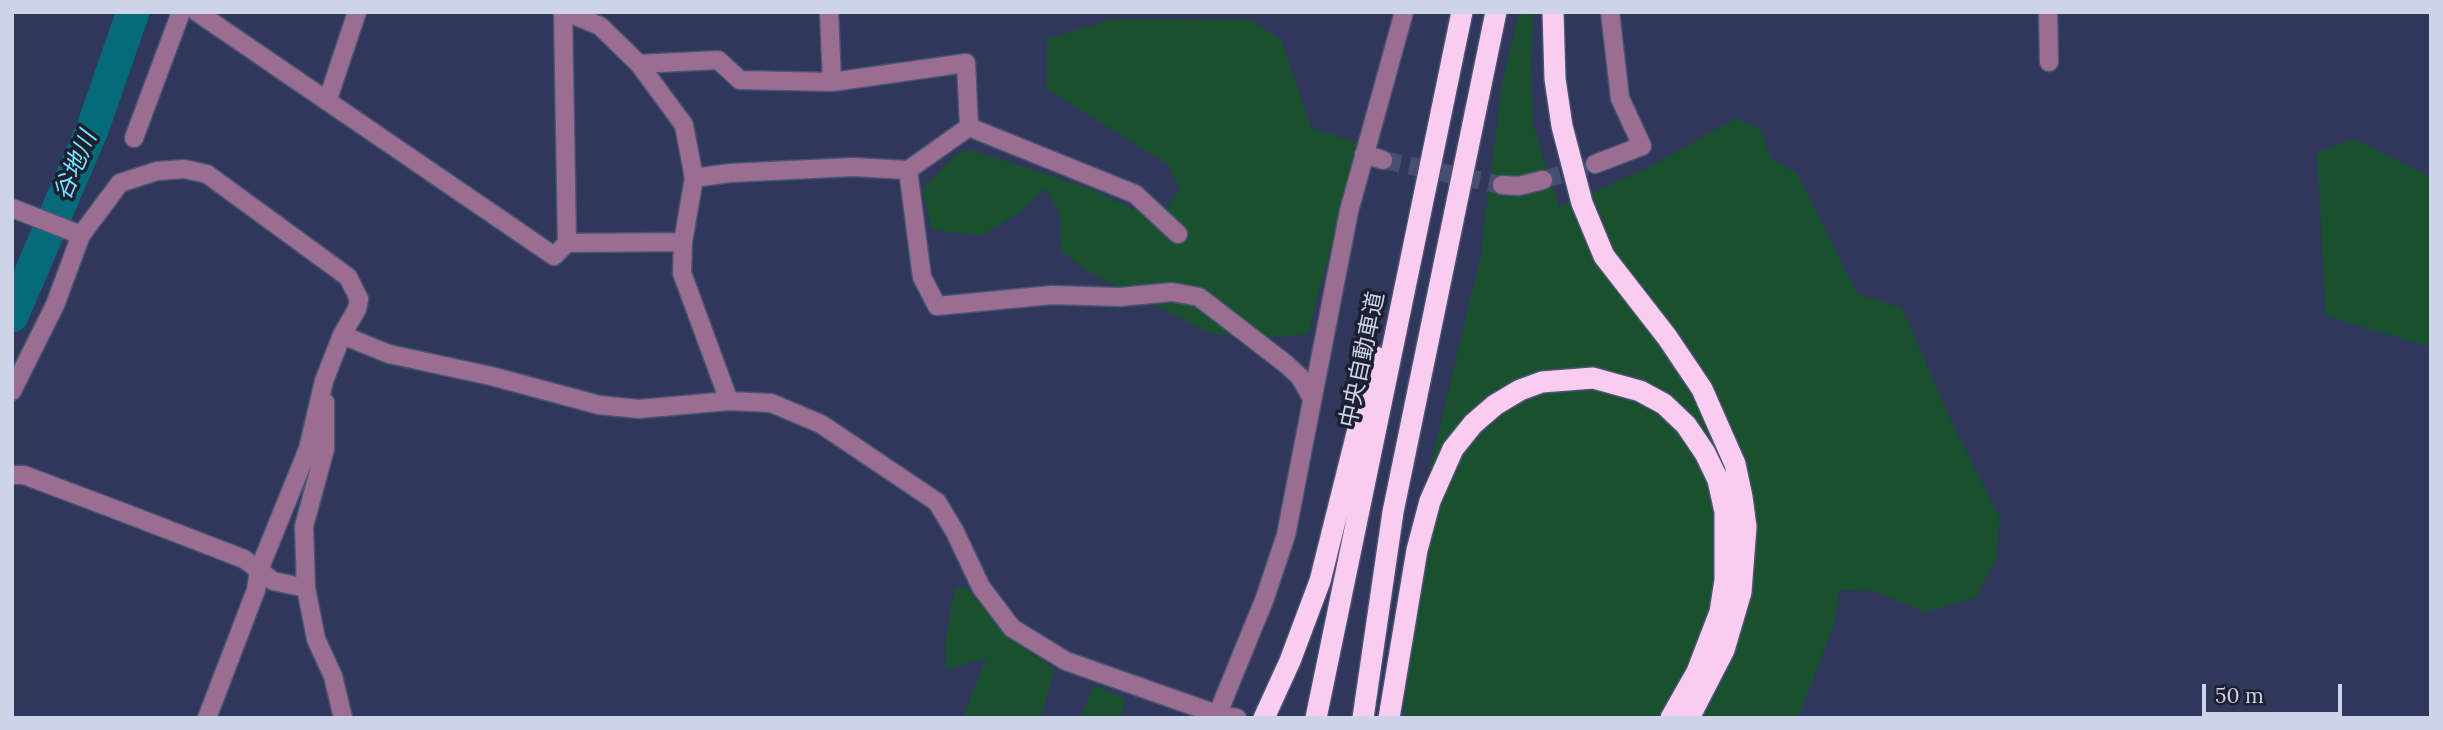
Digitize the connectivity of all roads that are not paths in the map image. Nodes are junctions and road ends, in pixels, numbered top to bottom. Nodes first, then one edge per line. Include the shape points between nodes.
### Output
1 (181, 12) edge
2 (197, 12) edge
3 (357, 12) edge
4 (564, 12) edge
5 (829, 12) edge
6 (1404, 12) edge
7 (1462, 12) edge
8 (1496, 12) edge
9 (1553, 12) edge
10 (1610, 12) edge
11 (2048, 12) edge
12 (1453, 52) junction
13 (2049, 62) dead end
14 (639, 64) junction
15 (832, 82) junction
16 (328, 99) junction
17 (969, 127) junction
18 (134, 138) dead end
19 (1364, 154) junction
20 (1383, 160) tunnel mouth
21 (1595, 164) tunnel mouth
22 (908, 170) junction
23 (694, 178) junction
24 (1543, 180) tunnel mouth
25 (1502, 185) tunnel mouth
26 (18, 211) edge
27 (78, 234) junction
28 (1178, 234) dead end
29 (683, 242) junction
30 (567, 243) junction
31 (342, 335) junction
32 (324, 382) junction
33 (12, 391) edge
34 (1312, 398) junction
35 (729, 401) junction
36 (12, 475) edge
37 (259, 570) junction
38 (306, 588) junction
39 (1217, 716) edge
40 (207, 718) edge
41 (343, 718) edge
42 (1237, 718) edge
43 (1264, 718) edge
44 (1316, 718) edge
45 (1363, 718) edge
46 (1389, 718) edge
47 (1671, 718) edge
48 (1689, 718) edge

1 - 18 street
2 - 16 street
3 - 16 street
4 - 14 street via 600,26
4 - 30 street
5 - 15 street
6 - 19 street
7 - 12 highway, 中央自動車道
8 - 45 highway via 1393,512
9 - 48 highway via 1555,79 1582,203 1604,256 1702,389 1727,441 1742,497 1741,592 1724,650
10 - 21 street via 1620,98 1642,146
11 - 13 street
12 - 43 highway via 1334,534 1305,623
12 - 44 highway, 中央自動車道
14 - 15 street via 718,60 740,80
14 - 23 street via 684,125
15 - 17 street via 965,63
16 - 30 street via 554,256
17 - 22 street
17 - 28 street via 1135,194
19 - 20 street
19 - 34 street
22 - 23 street via 853,167
22 - 34 street via 922,277 937,306 1052,295 1120,297 1172,292 1199,297 1286,364
23 - 29 street
24 - 25 street
26 - 27 street
27 - 31 street via 120,183 157,171 184,169 207,174 348,277 359,299
27 - 33 street via 55,305
29 - 30 street
29 - 35 street via 682,272
31 - 32 street
31 - 35 street via 389,354 599,405 639,409
32 - 37 street via 308,449
32 - 38 street via 325,450 303,538
34 - 39 street via 1286,535
35 - 39 street via 771,403 821,424 937,502 981,587 1012,628 1066,661
36 - 37 street via 24,475 130,515 244,559
37 - 38 street via 273,581
37 - 40 street via 256,590
38 - 41 street via 316,639 333,676
39 - 42 street
46 - 47 highway via 1417,550 1430,501 1453,449 1472,424 1520,390 1593,378 1640,391 1664,404 1686,425 1718,480 1725,512 1720,612 1698,672

